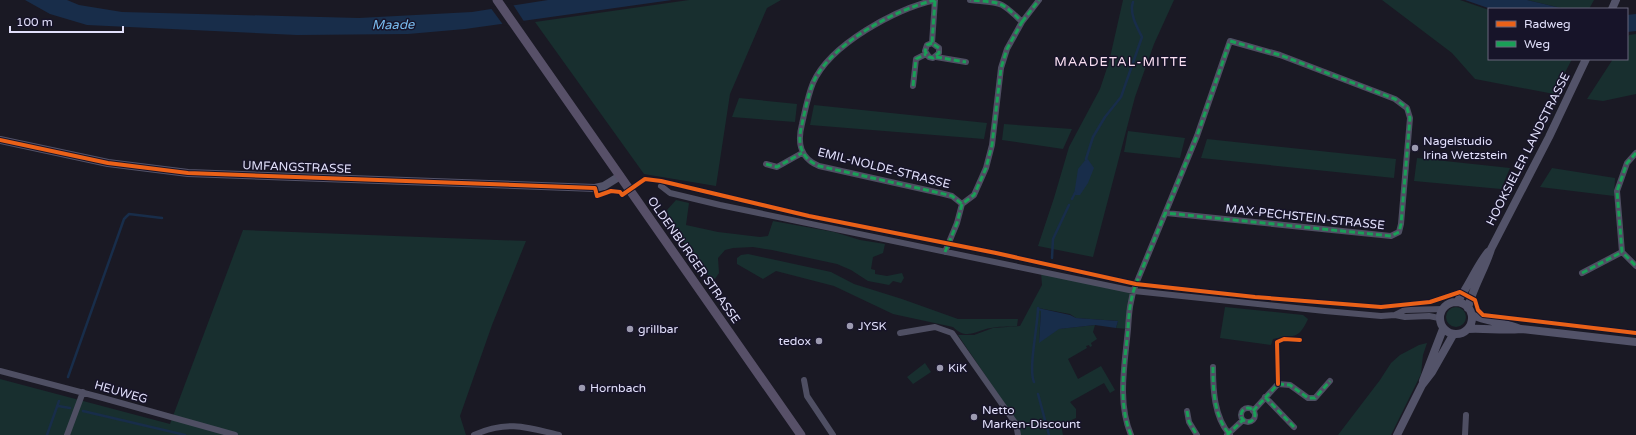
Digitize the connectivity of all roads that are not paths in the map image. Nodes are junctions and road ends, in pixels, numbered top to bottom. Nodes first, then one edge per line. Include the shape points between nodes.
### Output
1 (935, 0) edge
2 (970, 0) edge
3 (1039, 0) edge
4 (498, 1) edge
5 (1022, 22) junction
6 (932, 43) junction
7 (926, 54) junction
8 (936, 57) junction
9 (1586, 60) edge
10 (966, 62) dead end
11 (913, 86) dead end
12 (0, 140) edge
13 (802, 153) junction
14 (1636, 153) edge
15 (766, 164) dead end
16 (620, 176) junction
17 (661, 186) dead end
18 (962, 204) junction
19 (1166, 213) junction
20 (1491, 249) junction
21 (945, 252) junction
22 (1622, 252) junction
23 (1636, 266) edge
24 (1582, 273) dead end
25 (1134, 291) junction
26 (1457, 302) junction
27 (1442, 308) junction
28 (1470, 311) junction
29 (1395, 315) junction
30 (1439, 318) junction
31 (1443, 329) junction
32 (1468, 329) junction
33 (1521, 329) junction
34 (900, 333) dead end
35 (1453, 335) junction
36 (1636, 342) edge
37 (1213, 367) dead end
38 (0, 371) edge
39 (804, 380) dead end
40 (1330, 381) dead end
41 (1422, 385) junction
42 (83, 392) junction
43 (1265, 398) junction
44 (1187, 411) dead end
45 (1253, 411) junction
46 (1466, 415) dead end
47 (1243, 420) junction
48 (1294, 427) dead end
49 (1229, 434) edge
50 (67, 435) edge
51 (235, 435) edge
52 (474, 435) edge
53 (559, 435) edge
54 (801, 435) edge
55 (833, 435) edge
56 (1018, 435) edge
57 (1130, 435) edge
58 (1197, 435) edge
59 (1397, 435) edge
60 (1465, 435) edge

1 - 6 street, EMIL-NOLDE-STRASSE
1 - 13 street, EMIL-NOLDE-STRASSE via 908,7 857,35 825,63 813,83 806,109 799,141
2 - 5 street via 1003,4
3 - 5 street
4 - 16 main road, OLDENBURGER STRASSE
5 - 18 street via 1007,49 1001,68 992,144 986,168 974,195
6 - 7 street, EMIL-NOLDE-STRASSE via 925,48
6 - 8 street, EMIL-NOLDE-STRASSE via 939,48
7 - 8 street via 929,57
7 - 11 street, EMIL-NOLDE-STRASSE via 916,59
8 - 10 street
9 - 20 main road, HOOKSIELER LANDSTRASSE
12 - 16 main road, UMFANGSTRASSE via 108,163 188,173 595,188 604,186
13 - 15 street, EMIL-NOLDE-STRASSE via 777,167
13 - 18 street, EMIL-NOLDE-STRASSE via 819,166 952,196
14 - 22 street via 1627,163 1616,191
16 - 54 main road, OLDENBURGER STRASSE
17 - 21 street via 670,194
18 - 21 street
19 - 19 street, MAX-PECHSTEIN-STRASSE via 1197,136 1230,41 1258,48 1334,75 1396,99 1406,108 1410,118 1401,224 1399,232 1391,236
19 - 25 street, MAX-PECHSTEIN-STRASSE
20 - 26 main road, HOOKSIELER LANDSTRASSE
20 - 28 main road, HOOKSIELER LANDSTRASSE via 1471,298
21 - 25 street
22 - 23 street
22 - 24 street
25 - 29 street via 1320,311
25 - 57 street, MAX-PECHSTEIN-STRASSE via 1130,303 1123,396
26 - 27 main road
26 - 28 main road
27 - 29 street via 1405,310
27 - 30 main road
28 - 32 main road via 1472,324
28 - 33 main road via 1482,320
29 - 30 street
30 - 31 main road
31 - 35 main road
31 - 41 main road
32 - 33 main road
32 - 35 main road via 1462,334
33 - 36 main road
34 - 56 street via 935,327 952,333 1016,424
35 - 41 main road
37 - 49 street via 1213,389 1218,413
38 - 42 street, HEUWEG
39 - 55 street via 807,396
40 - 43 street via 1316,398 1308,398 1290,384 1278,384
41 - 59 main road
42 - 50 street
42 - 51 street, HEUWEG
43 - 45 street
43 - 48 street
44 - 58 street via 1189,422
45 - 47 street via 1253,420
45 - 47 street via 1246,409 1242,412
46 - 60 street
47 - 49 street
52 - 53 street via 493,428 513,425

